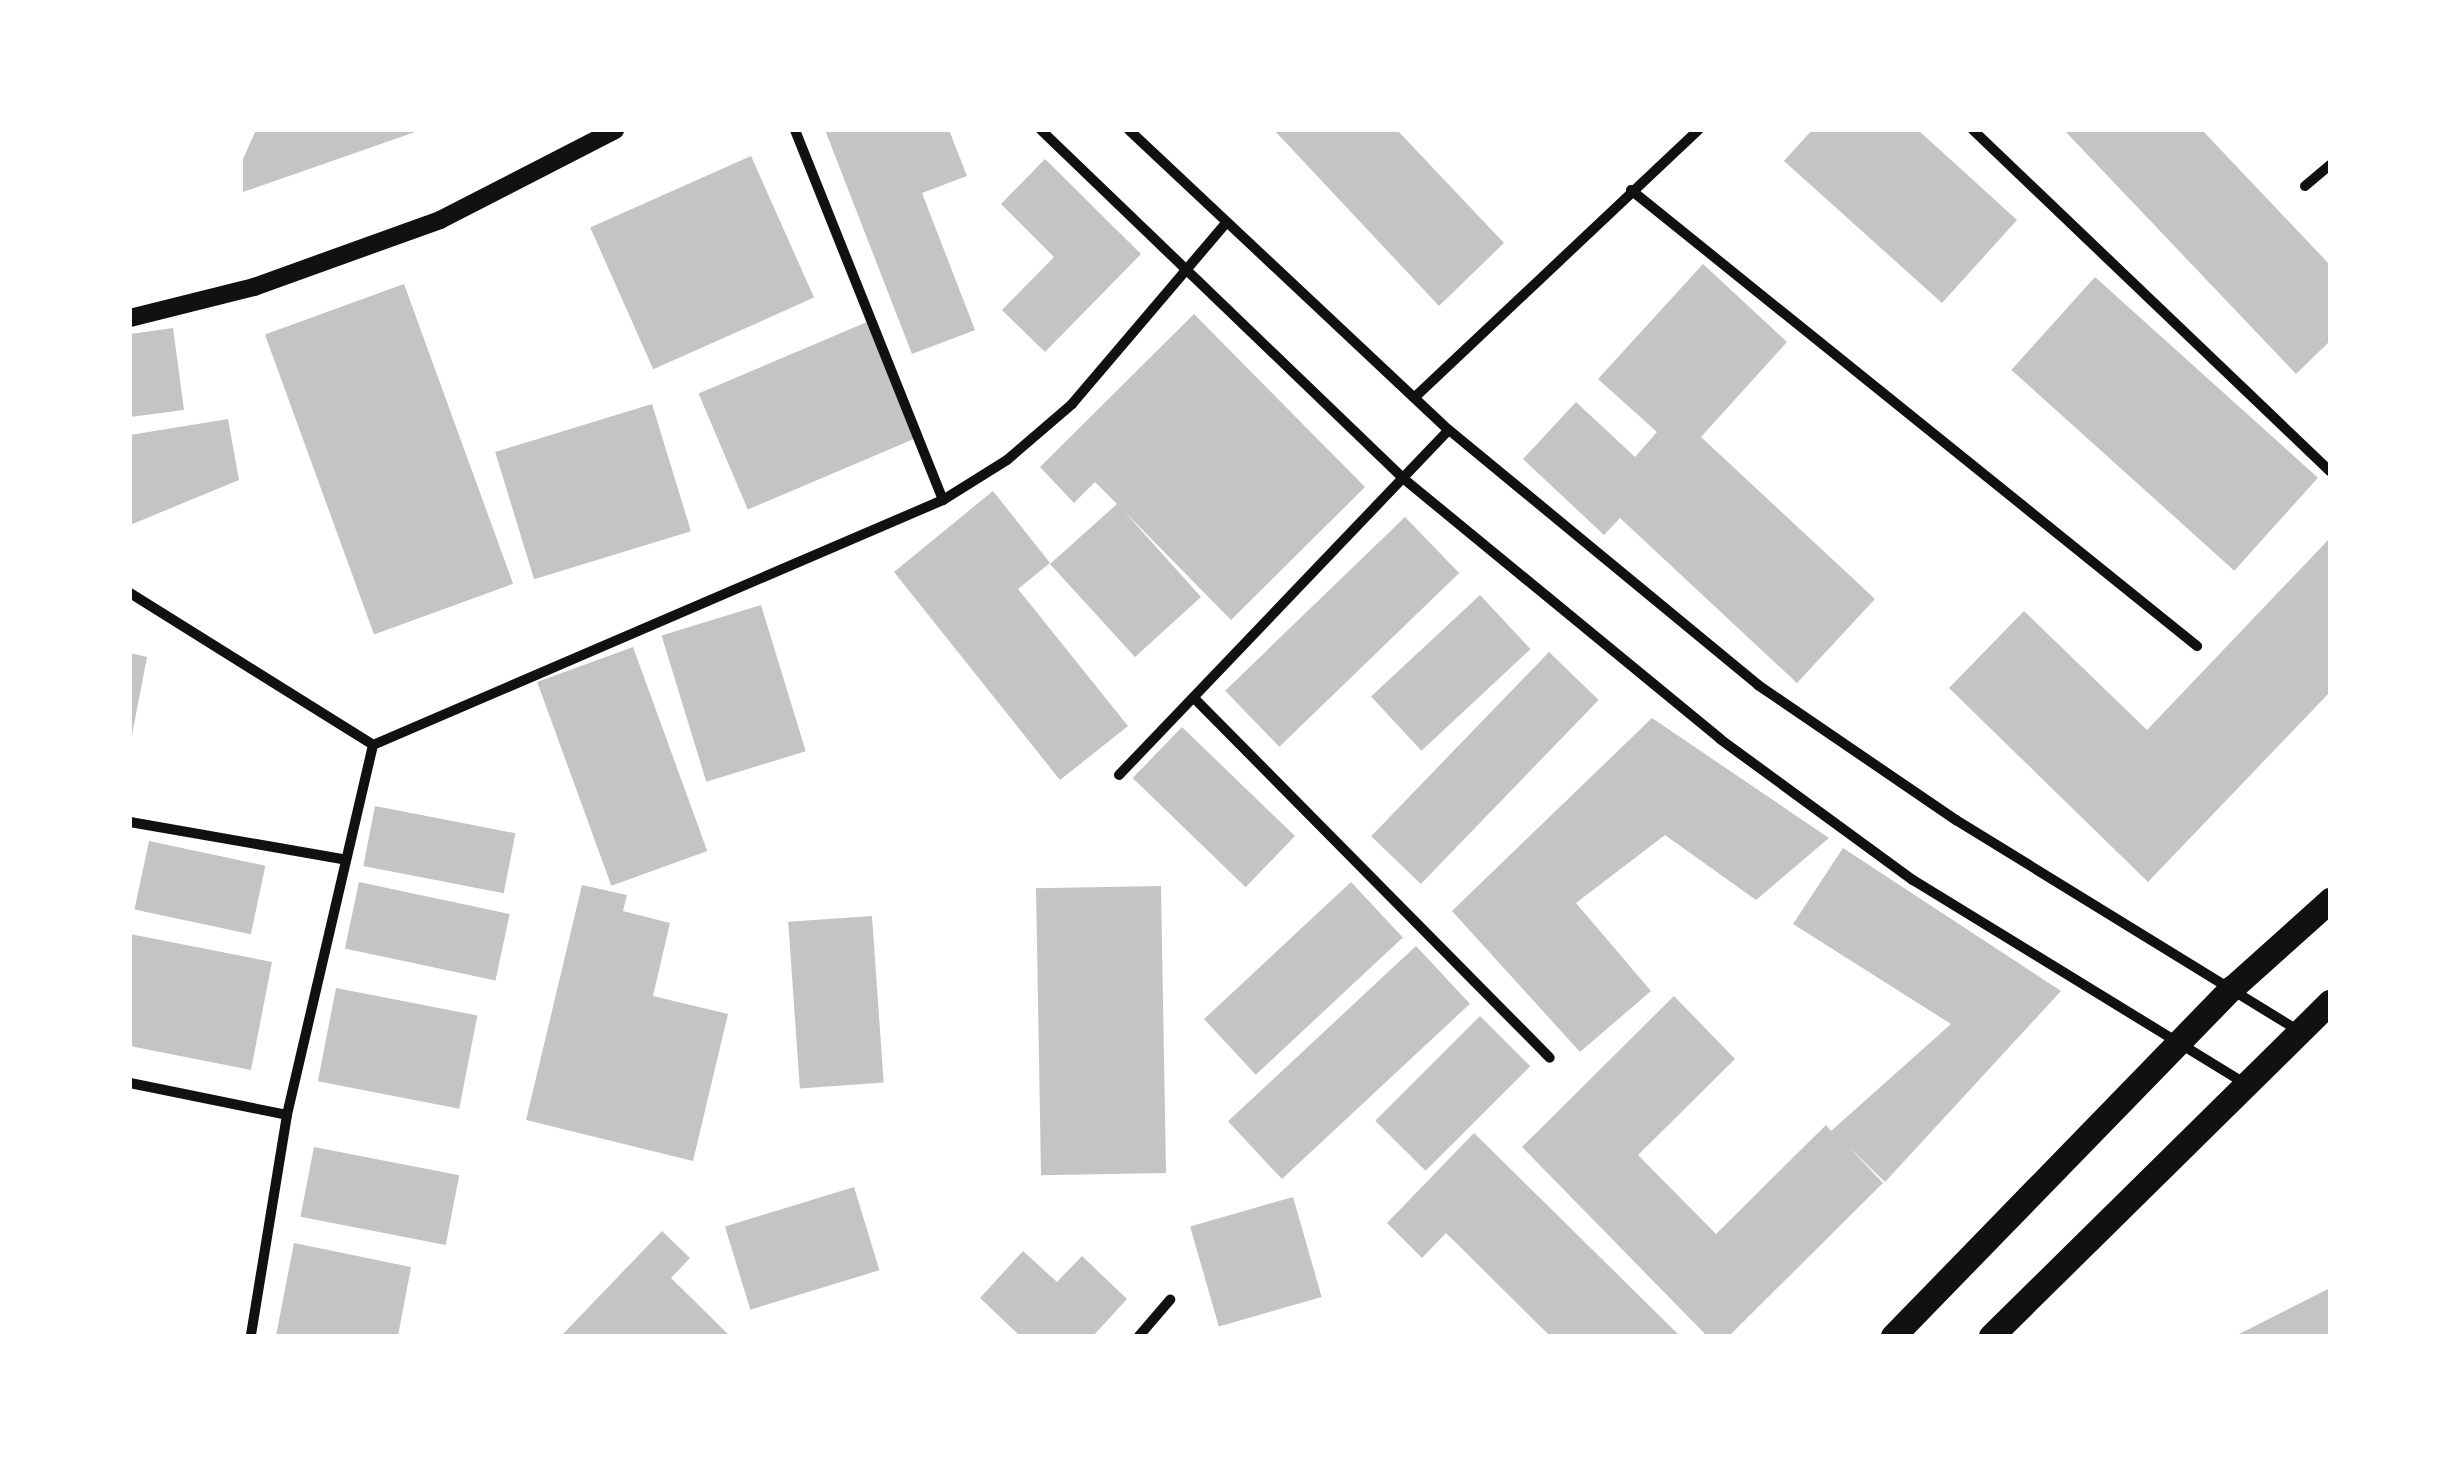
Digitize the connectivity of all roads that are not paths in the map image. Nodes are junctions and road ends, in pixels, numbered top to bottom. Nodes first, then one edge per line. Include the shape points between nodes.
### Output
1 (615, 130) edge
2 (794, 130) edge
3 (1041, 130) edge
4 (1129, 130) edge
5 (1698, 130) edge
6 (1973, 130) edge
7 (2330, 166) edge
8 (2305, 186) dead end
9 (1632, 190) junction
10 (1226, 223) junction
11 (1185, 272) junction
12 (130, 318) edge
13 (1416, 397) junction
14 (1449, 430) junction
15 (2330, 472) edge
16 (1404, 479) junction
17 (944, 500) junction
18 (130, 593) edge
19 (2197, 646) dead end
20 (1196, 700) junction
21 (372, 746) junction
22 (1119, 776) dead end
23 (130, 822) edge
24 (342, 858) junction
25 (2330, 900) edge
26 (2232, 988) junction
27 (2330, 1002) edge
28 (2300, 1031) junction
29 (2182, 1041) junction
30 (1550, 1058) dead end
31 (130, 1083) edge
32 (2244, 1083) junction
33 (287, 1115) junction
34 (1170, 1300) dead end
35 (251, 1336) edge
36 (1139, 1336) edge
37 (1893, 1336) edge
38 (1990, 1336) edge

1 - 12 street via 440,220 254,288
2 - 17 street
3 - 11 street
4 - 10 street
5 - 9 street
6 - 15 street
7 - 8 street
9 - 13 street
9 - 19 street
10 - 11 street
10 - 13 street
11 - 16 street
11 - 17 street via 1072,404 1008,460
13 - 14 street
14 - 16 street
14 - 26 street via 1758,684 1956,820
16 - 20 street
16 - 29 street via 1823,818
17 - 21 street
18 - 21 street
20 - 22 street
20 - 30 street
21 - 24 street
23 - 24 street
24 - 33 street
25 - 26 main road
26 - 28 street
26 - 29 main road
27 - 28 main road
28 - 32 main road
29 - 32 street
29 - 37 main road
31 - 33 street
32 - 38 main road
33 - 35 street
34 - 36 street

